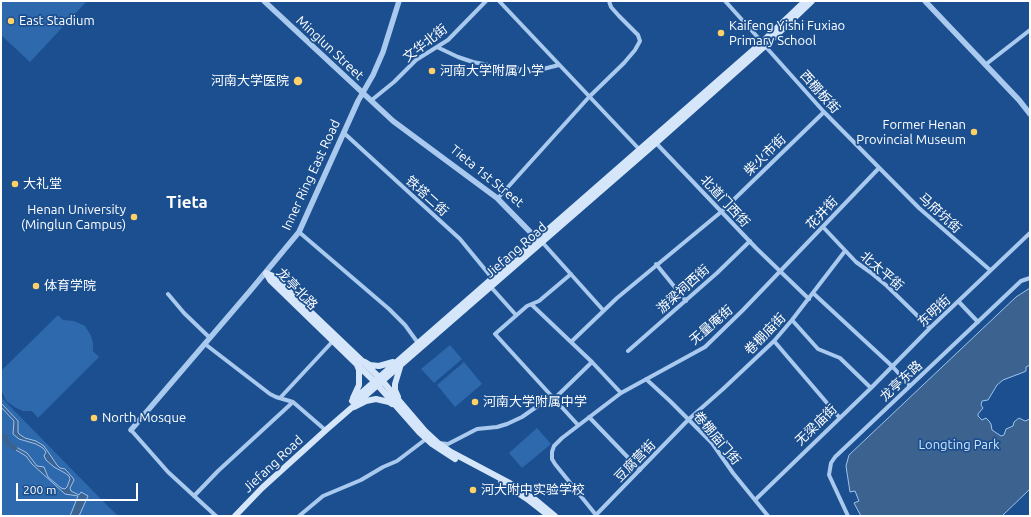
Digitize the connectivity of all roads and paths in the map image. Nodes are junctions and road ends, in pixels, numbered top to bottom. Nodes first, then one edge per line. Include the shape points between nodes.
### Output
1 (264, 1) edge
2 (268, 1) edge
3 (399, 1) edge
4 (486, 1) edge
5 (499, 1) edge
6 (608, 1) edge
7 (725, 1) edge
8 (805, 1) edge
9 (812, 1) edge
10 (925, 1) edge
11 (1030, 30) edge
12 (764, 44) junction
13 (437, 47) junction
14 (985, 64) junction
15 (559, 65) junction
16 (364, 93) junction
17 (589, 97) junction
18 (373, 99) junction
19 (824, 112) junction
20 (1030, 114) edge
21 (344, 133) junction
22 (656, 143) junction
23 (639, 149) junction
24 (878, 168) junction
25 (499, 196) junction
26 (721, 212) junction
27 (823, 227) junction
28 (299, 232) junction
29 (1030, 232) edge
30 (539, 239) junction
31 (750, 241) junction
32 (844, 251) junction
33 (656, 264) junction
34 (990, 270) junction
35 (780, 272) junction
36 (266, 273) junction
37 (571, 274) junction
38 (492, 278) junction
39 (1030, 278) edge
40 (490, 286) junction
41 (813, 293) junction
42 (168, 294) dead end
43 (809, 299) junction
44 (686, 301) junction
45 (959, 302) junction
46 (532, 305) junction
47 (603, 310) junction
48 (516, 315) junction
49 (792, 320) junction
50 (978, 322) junction
51 (930, 328) junction
52 (210, 338) junction
53 (333, 341) junction
54 (774, 341) junction
55 (418, 342) junction
56 (571, 342) junction
57 (205, 344) junction
58 (628, 351) dead end
59 (358, 361) junction
60 (400, 361) junction
61 (592, 362) junction
62 (892, 366) junction
63 (646, 379) junction
64 (378, 381) junction
65 (910, 386) junction
66 (871, 388) junction
67 (621, 393) junction
68 (280, 398) junction
69 (553, 398) junction
70 (293, 402) junction
71 (349, 406) junction
72 (400, 407) junction
73 (589, 417) junction
74 (839, 417) junction
75 (689, 419) junction
76 (578, 425) junction
77 (323, 428) junction
78 (131, 430) joint
79 (426, 439) junction
80 (438, 443) junction
81 (640, 470) junction
82 (194, 496) junction
83 (754, 500) junction
84 (596, 515) edge
85 (216, 516) edge
86 (231, 516) edge
87 (235, 516) edge
88 (299, 516) edge
89 (549, 516) edge
90 (555, 516) edge
91 (768, 516) edge
92 (848, 516) edge

1 - 16 street, Minglun Street
2 - 16 street, Minglun Street
3 - 16 street, Inner Ring East Road via 385,47
4 - 13 street, 文华北街 via 448,40
5 - 15 street
6 - 17 street via 638,35 640,42 624,63
7 - 12 street, 西棚板街
8 - 12 main road, Jiefang Road
9 - 12 main road, Jiefang Road
10 - 14 street
11 - 14 street
12 - 19 street, 西棚板街
12 - 22 main road, Jiefang Road
12 - 23 main road, Jiefang Road
13 - 15 street via 473,62 499,67 539,70
13 - 18 street, 文华北街 via 416,60
14 - 20 street
15 - 17 street
16 - 18 street, Tieta 1st Street
16 - 21 street, Inner Ring East Road
16 - 30 street, Tieta 1st Street via 393,121 497,198
17 - 23 street
17 - 25 street
18 - 25 street, Tieta 1st Street
19 - 24 street, 西棚板街
19 - 26 street, 柴火市街
21 - 28 street, Inner Ring East Road
21 - 38 street, 铁塔二街 via 460,239
22 - 26 street, 北道门西街
22 - 30 main road, Jiefang Road
23 - 30 main road, Jiefang Road
24 - 27 street, 花井街
24 - 34 street, 马府坑街
25 - 30 street, Tieta 1st Street
26 - 31 street, 北道门西街
26 - 33 street, 柴火市街
27 - 32 street, 北太平街
27 - 35 street, 花井街
28 - 36 street, Inner Ring East Road
28 - 55 street via 389,308
29 - 34 street, 东明街
30 - 37 street
30 - 38 main road, Jiefang Road
30 - 40 main road, Jiefang Road
31 - 35 street, 北道门西街
31 - 44 street, 游梁祠西街
32 - 41 street, 卷棚庙街
32 - 51 street, 北太平街 via 887,286
33 - 44 street
33 - 47 street, 柴火市街
34 - 45 street, 东明街
35 - 43 street, 北道门西街
35 - 63 street, 无量庵街 via 705,347
36 - 52 street, Inner Ring East Road
36 - 53 main road, 龙亭北路 via 270,280
36 - 59 main road, 龙亭北路 via 273,276
37 - 46 street
37 - 47 street
38 - 55 main road, Jiefang Road
39 - 50 street, 龙亭东路 via 1021,281
40 - 48 street
40 - 60 main road, Jiefang Road
41 - 43 street, 卷棚庙街
41 - 62 street
42 - 52 street
43 - 49 street, 卷棚庙街
44 - 58 street, 游梁祠西街
45 - 50 street
45 - 51 street, 东明街
46 - 48 street
46 - 56 street
47 - 56 street, 柴火市街
48 - 69 street via 495,334
49 - 54 street, 卷棚庙街
49 - 66 street via 818,349 840,358
50 - 65 street, 龙亭东路
51 - 62 street, 东明街
52 - 57 street, Inner Ring East Road
53 - 59 main road, 龙亭北路
53 - 68 street
54 - 74 street
54 - 75 street, 卷棚庙街
55 - 60 main road, Jiefang Road
56 - 61 street
57 - 68 street via 270,394
57 - 78 street, Inner Ring East Road
59 - 60 main road via 379,366
59 - 64 main road, 龙亭北路
59 - 71 main road via 359,385
60 - 64 main road, Jiefang Road
60 - 72 main road via 395,384
61 - 67 street
61 - 69 street
62 - 65 street
62 - 66 street, 无梁庙街
63 - 67 street, 无量庵街
63 - 75 street, 卷棚庙门街
64 - 71 main road, Jiefang Road
64 - 72 main road, 龙亭北路
65 - 92 street, 龙亭东路 via 835,457 831,464 829,475
66 - 74 street, 无梁庙街
67 - 73 street, 无量庵街
68 - 70 street
69 - 76 street
69 - 80 street via 507,424 477,429 448,444
70 - 77 street
70 - 82 street
71 - 72 main road via 358,406 376,399
71 - 77 main road, Jiefang Road
71 - 87 main road, Jiefang Road
72 - 79 main road, 龙亭北路
72 - 80 main road, 龙亭北路
73 - 76 street, 无量庵街
73 - 81 street
74 - 83 street, 无梁庙街
75 - 81 street, 豆腐营街
75 - 83 street, 卷棚庙门街 via 712,443
76 - 84 street, 无量庵街 via 554,446 552,459
77 - 86 main road, Jiefang Road via 260,485
78 - 82 street via 168,472
79 - 88 street via 397,461 323,496
79 - 89 main road, 龙亭北路 via 448,455 515,491
80 - 90 main road, 龙亭北路 via 518,487
81 - 84 street, 豆腐营街
82 - 85 street
83 - 91 street, 卷棚庙门街

